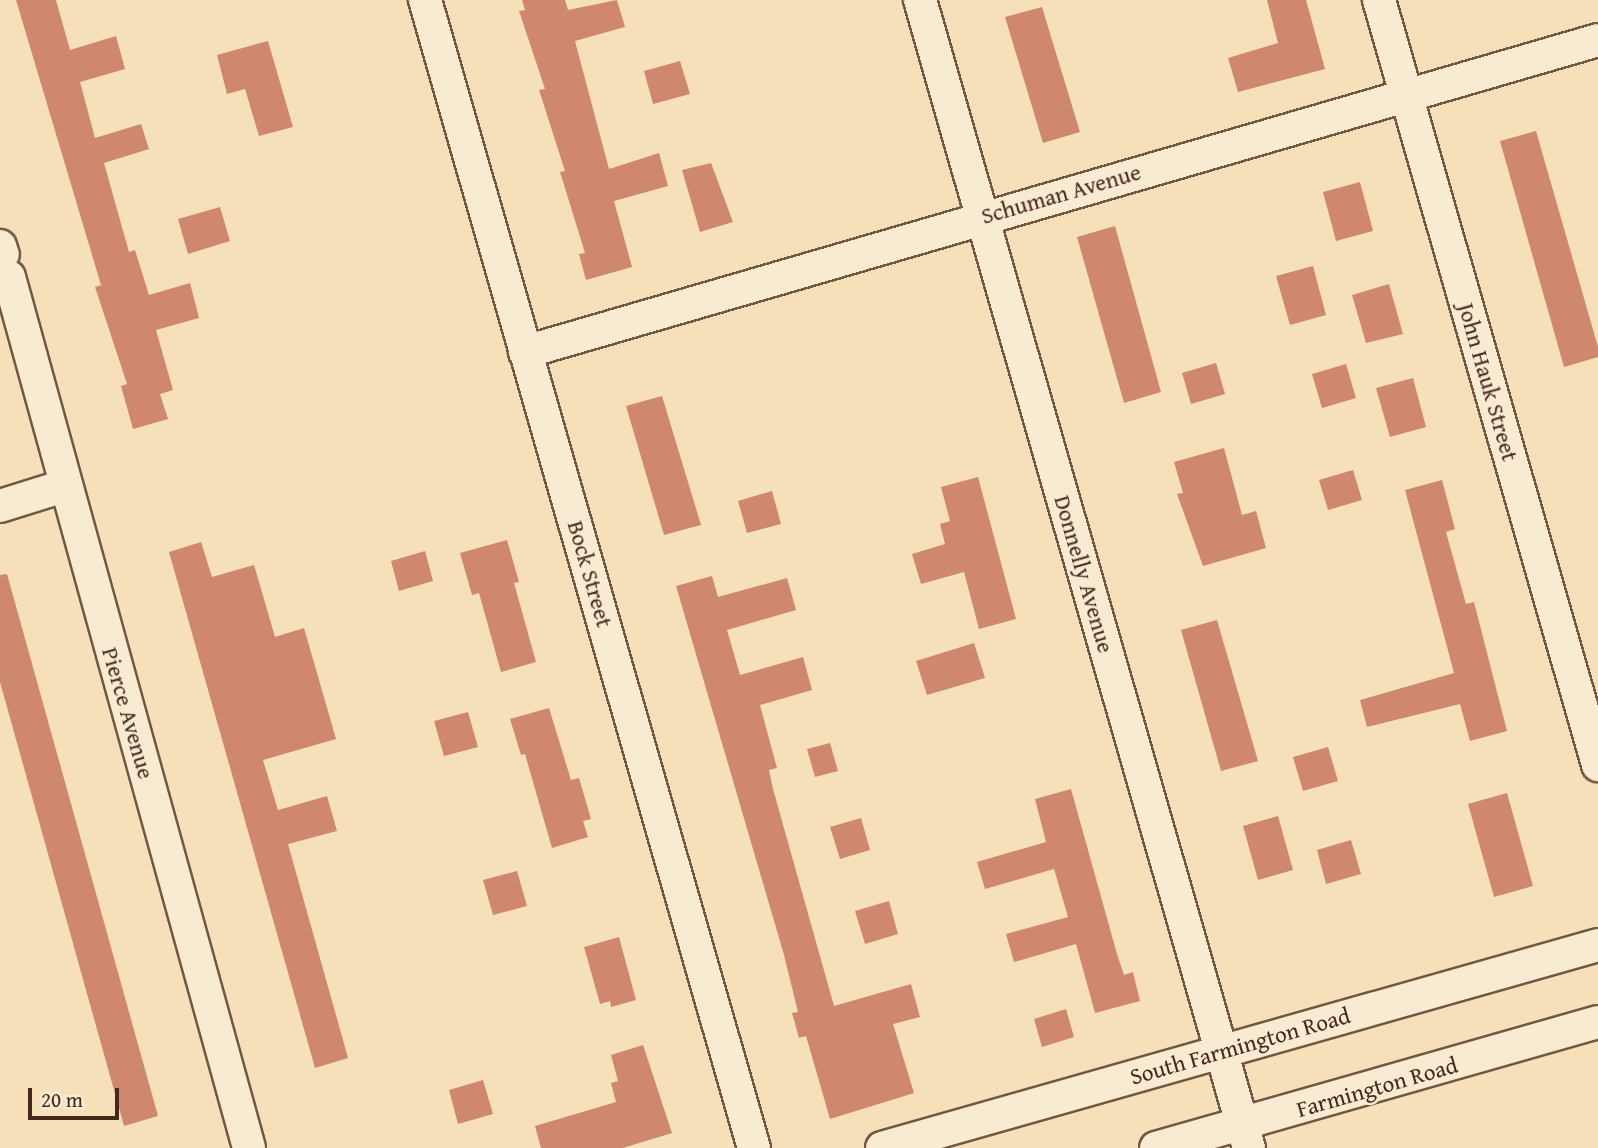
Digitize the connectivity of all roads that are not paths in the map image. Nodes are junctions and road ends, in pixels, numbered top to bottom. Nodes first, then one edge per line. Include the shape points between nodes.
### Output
1 (425, 0) edge
2 (920, 0) edge
3 (1379, 0) edge
4 (1598, 40) edge
5 (1406, 95) junction
6 (982, 216) junction
7 (4, 260) edge
8 (525, 352) junction
9 (64, 486) junction
10 (0, 506) edge
11 (1598, 765) edge
12 (1598, 945) edge
13 (1598, 1022) edge
14 (1221, 1051) junction
15 (1245, 1135) edge
16 (250, 1148) edge
17 (754, 1148) edge
18 (882, 1148) edge
19 (1156, 1148) edge

1 - 8 street, Bock Street
2 - 6 street, Donnelly Avenue
3 - 5 street, John Hauk Street
4 - 5 street, Schuman Avenue
5 - 6 street, Schuman Avenue
5 - 11 street, John Hauk Street
6 - 8 street, Schuman Avenue
6 - 14 street, Donnelly Avenue
7 - 9 street, Pierce Avenue
8 - 17 street, Bock Street
9 - 10 street
9 - 16 street, Pierce Avenue
12 - 14 street, South Farmington Road
13 - 15 street, Farmington Road
14 - 15 street, Donnelly Avenue
14 - 18 street, South Farmington Road
15 - 19 street, Farmington Road

